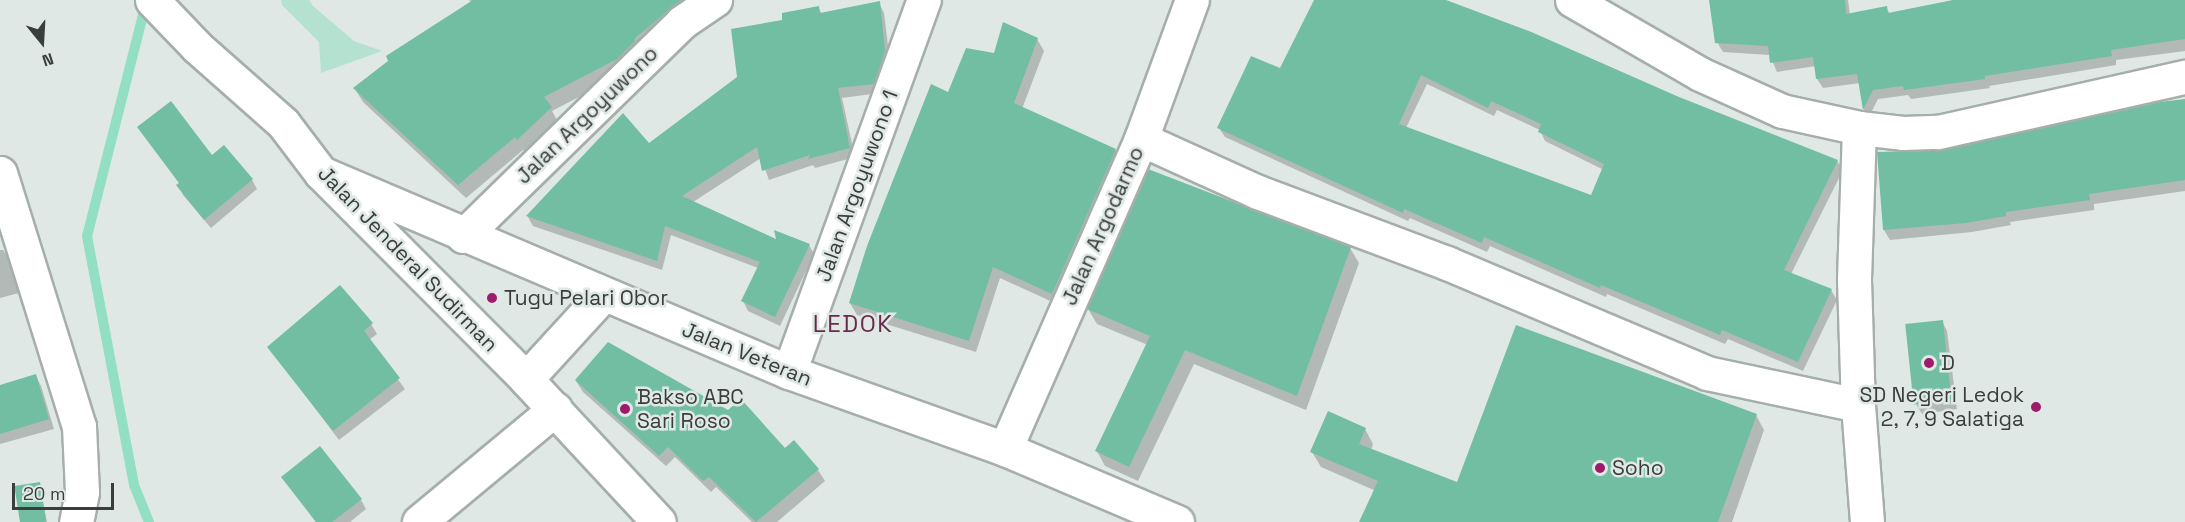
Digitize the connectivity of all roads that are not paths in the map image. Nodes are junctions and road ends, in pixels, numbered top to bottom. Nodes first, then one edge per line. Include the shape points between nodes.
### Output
1 (716, 0) edge
2 (924, 0) edge
3 (1192, 0) edge
4 (1572, 0) edge
5 (154, 2) edge
6 (2185, 77) edge
7 (1859, 128) junction
8 (1141, 139) junction
9 (0, 172) edge
10 (321, 173) junction
11 (463, 236) junction
12 (603, 295) junction
13 (789, 372) junction
14 (525, 379) junction
15 (1858, 405) junction
16 (555, 409) junction
17 (1005, 449) junction
18 (76, 522) edge
19 (419, 522) edge
20 (659, 522) edge
21 (1177, 522) edge
22 (1867, 522) edge

1 - 11 street, Jalan Argoyuwono via 682,22
2 - 13 street, Jalan Argoyuwono 1
3 - 8 street, Jalan Argodarmo
4 - 7 street via 1721,83 1782,111
5 - 10 street, Jalan Jenderal Sudirman via 283,123
6 - 7 street via 1938,132
7 - 15 street via 1854,240
8 - 15 street via 1258,192 1447,264 1707,373
8 - 17 street, Jalan Argodarmo
9 - 18 street via 79,426 82,492
10 - 11 street, Jalan Veteran
10 - 14 street, Jalan Jenderal Sudirman
11 - 12 street, Jalan Veteran
12 - 13 street, Jalan Veteran
12 - 14 street
13 - 17 street, Jalan Veteran
14 - 16 street, Jalan Jenderal Sudirman
15 - 22 street
16 - 19 street
16 - 20 street, Jalan Jenderal Sudirman
17 - 21 street, Jalan Veteran

